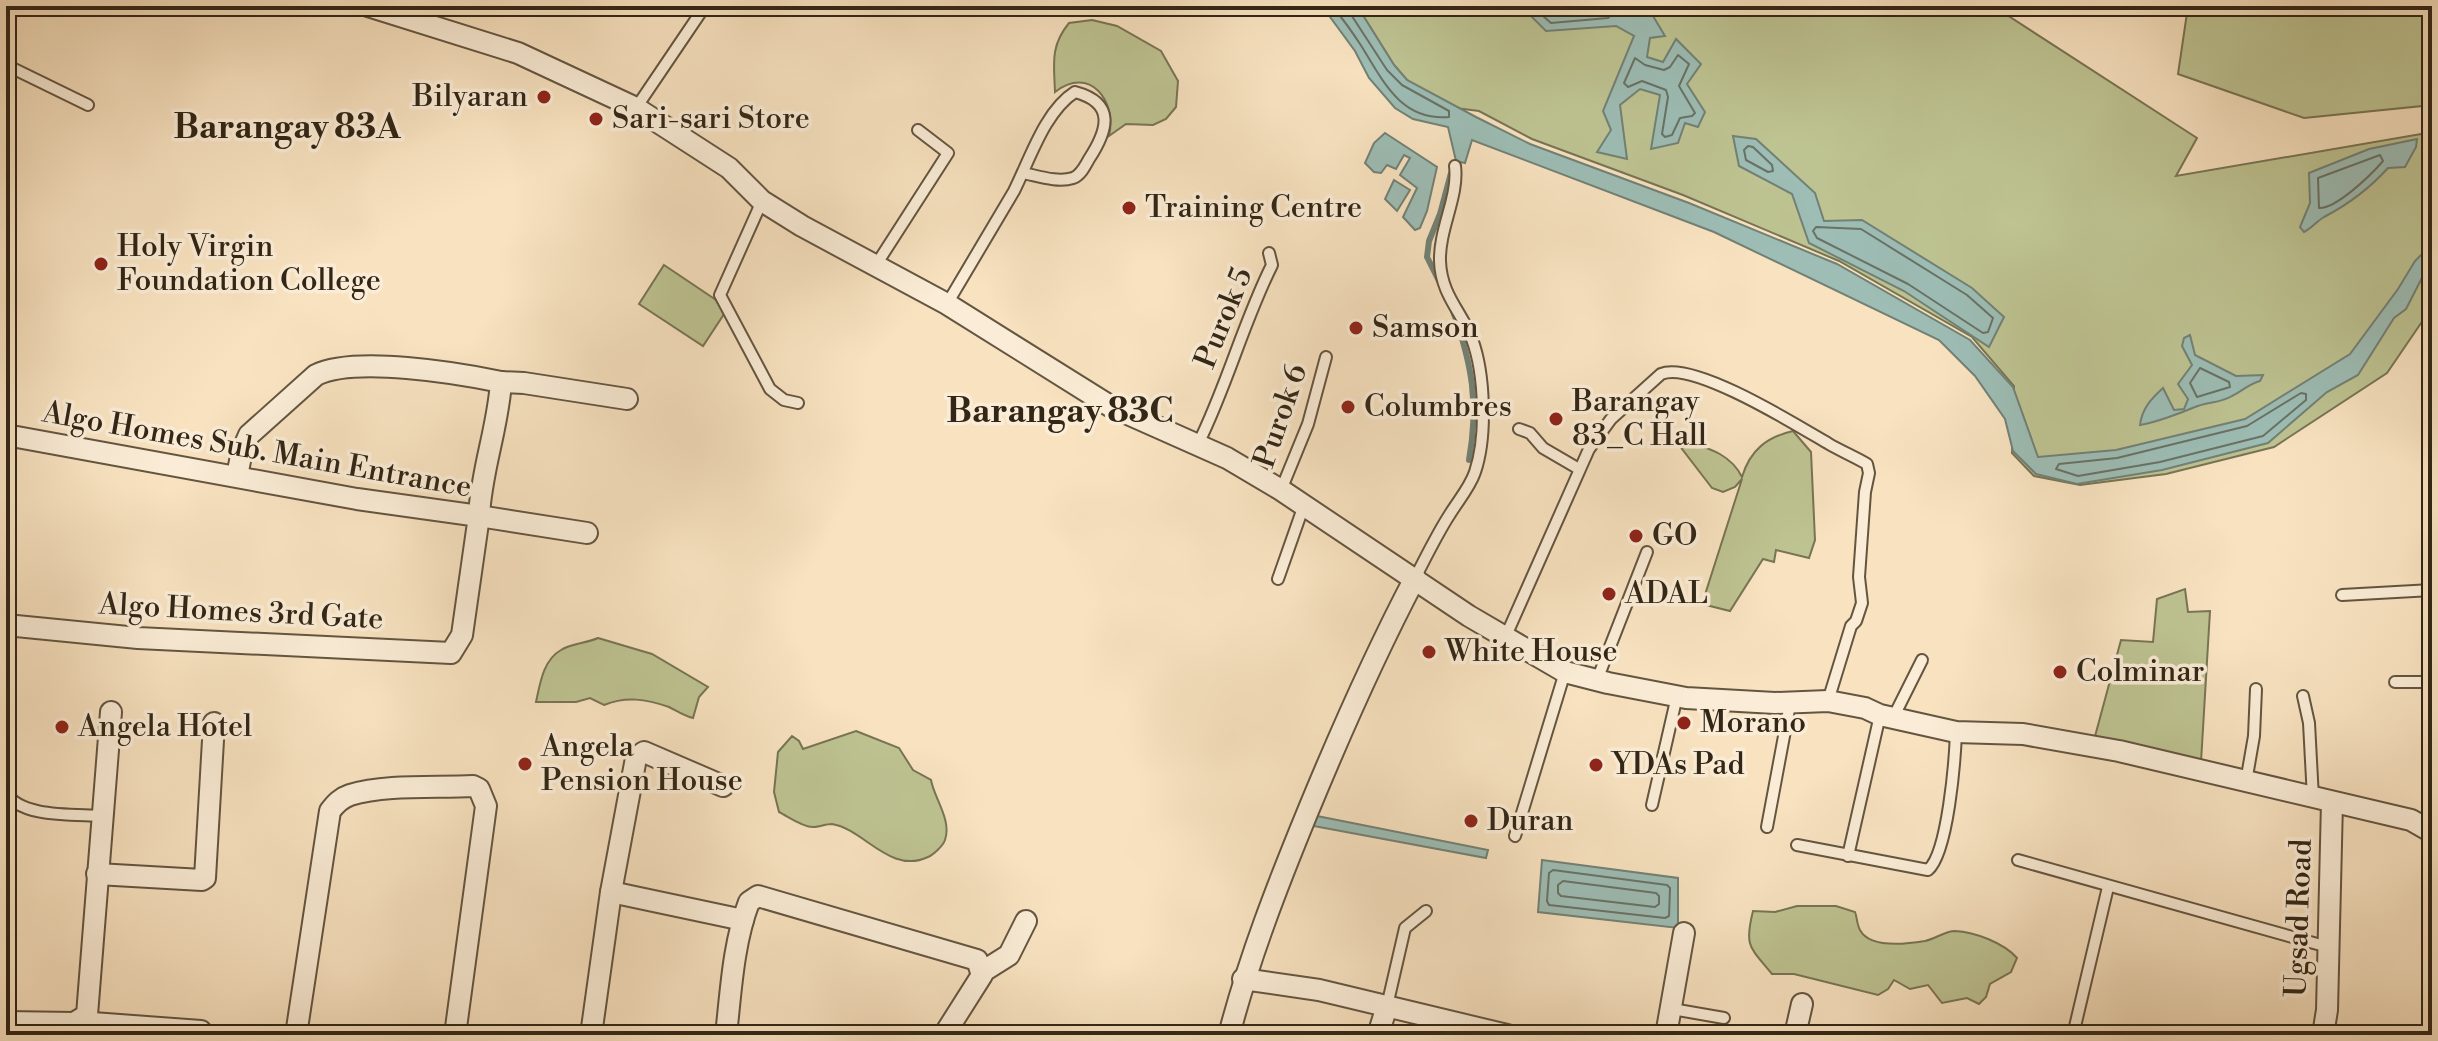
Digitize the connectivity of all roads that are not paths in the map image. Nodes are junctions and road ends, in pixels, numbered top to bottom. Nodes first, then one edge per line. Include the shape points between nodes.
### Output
1 (368, 6) edge
2 (705, 6) edge
3 (6, 65) edge
4 (88, 105) dead end
5 (636, 108) junction
6 (918, 130) dead end
7 (1455, 166) dead end
8 (1023, 173) junction
9 (762, 201) junction
10 (1269, 253) dead end
11 (876, 265) junction
12 (947, 304) junction
13 (1326, 357) dead end
14 (501, 382) junction
15 (627, 399) dead end
16 (798, 403) dead end
17 (1519, 429) dead end
18 (6, 435) edge
19 (1198, 444) junction
20 (1579, 469) junction
21 (237, 476) junction
22 (1281, 490) junction
23 (1304, 505) junction
24 (479, 516) junction
25 (587, 533) dead end
26 (1647, 552) dead end
27 (1415, 578) junction
28 (1278, 579) dead end
29 (2432, 590) edge
30 (2342, 595) dead end
31 (6, 625) edge
32 (462, 635) joint
33 (1505, 638) junction
34 (1922, 660) dead end
35 (1565, 672) junction
36 (1597, 680) junction
37 (2395, 682) dead end
38 (2432, 682) edge
39 (2256, 689) dead end
40 (1677, 696) junction
41 (2303, 696) dead end
42 (1828, 701) junction
43 (1790, 704) junction
44 (111, 712) dead end
45 (1886, 716) junction
46 (214, 723) dead end
47 (1956, 732) junction
48 (2246, 782) junction
49 (723, 786) dead end
50 (6, 792) edge
51 (2323, 800) junction
52 (1652, 805) dead end
53 (101, 816) junction
54 (1767, 827) dead end
55 (2432, 832) edge
56 (1515, 836) dead end
57 (1797, 845) dead end
58 (1848, 856) junction
59 (2018, 860) dead end
60 (97, 874) junction
61 (2108, 887) junction
62 (611, 892) junction
63 (1426, 911) dead end
64 (743, 920) junction
65 (1026, 921) dead end
66 (1684, 933) dead end
67 (2328, 947) junction
68 (982, 972) junction
69 (1243, 979) junction
70 (1802, 1004) dead end
71 (1387, 1006) junction
72 (1672, 1009) junction
73 (1724, 1018) dead end
74 (6, 1022) edge
75 (79, 1022) junction
76 (201, 1031) dead end
77 (1479, 1031) edge
78 (296, 1035) edge
79 (455, 1035) edge
80 (591, 1035) edge
81 (726, 1035) edge
82 (944, 1035) edge
83 (1229, 1035) edge
84 (1378, 1035) edge
85 (1507, 1035) edge
86 (1666, 1035) edge
87 (1795, 1035) edge
88 (2073, 1035) edge
89 (2323, 1035) edge

1 - 5 street via 518,53
2 - 5 lane
3 - 4 lane
5 - 9 street via 729,168
6 - 11 lane via 948,153
7 - 27 lane via 1440,263 1444,286 1472,337 1482,423 1473,478
8 - 8 lane via 1062,100 1075,92 1097,102 1106,126 1083,170 1063,179
8 - 12 lane
9 - 11 street
9 - 16 lane via 720,295 770,389
10 - 19 lane, Purok 5 via 1272,265
11 - 12 street
12 - 19 street via 1110,406
13 - 22 lane, Purok 6 via 1308,424
14 - 15 street
14 - 21 street via 393,368 328,369 249,435
14 - 24 street
17 - 20 lane
18 - 21 street, Algo Homes Sub. Main Entrance
19 - 22 street
20 - 33 lane
20 - 42 lane via 1611,419 1668,372 1693,375 1757,402 1867,464 1862,603
21 - 24 street, Algo Homes Sub. Main Entrance
22 - 23 street
23 - 27 street
23 - 28 lane, Purok 6
24 - 25 street
24 - 32 street, Algo Homes Sub. Main Entrance
26 - 36 lane
27 - 33 street
27 - 69 street via 1333,750
29 - 30 lane
31 - 32 street, Algo Homes 3rd Gate via 138,638 445,653 456,649
33 - 35 street
34 - 45 lane
35 - 36 street
35 - 56 lane
36 - 40 street
37 - 38 lane
39 - 48 lane
40 - 43 street
40 - 52 lane
41 - 51 lane
42 - 43 street
42 - 45 street
43 - 54 lane
44 - 53 street
45 - 47 street
45 - 58 lane
46 - 60 street via 205,878
47 - 48 street via 2023,734
47 - 58 lane via 1951,793 1933,866 1916,870
48 - 51 street
49 - 62 street via 639,753
50 - 53 lane via 21,807
51 - 55 street via 2411,820
51 - 67 street, Ugsad Road
53 - 60 street
57 - 58 lane
59 - 61 lane
60 - 75 street via 87,1015
61 - 67 lane
61 - 88 lane
62 - 64 street
62 - 80 street
63 - 71 lane via 1405,928
64 - 68 street via 749,902 758,896 977,960
64 - 81 street
65 - 68 street via 1009,955
66 - 72 street
67 - 89 street, Ugsad Road
68 - 82 street
69 - 71 street
69 - 83 street
70 - 87 street
71 - 77 street
71 - 84 street
72 - 73 lane
72 - 86 street
74 - 75 street
75 - 76 street
77 - 85 street
78 - 79 street via 330,811 349,795 473,786 486,806

